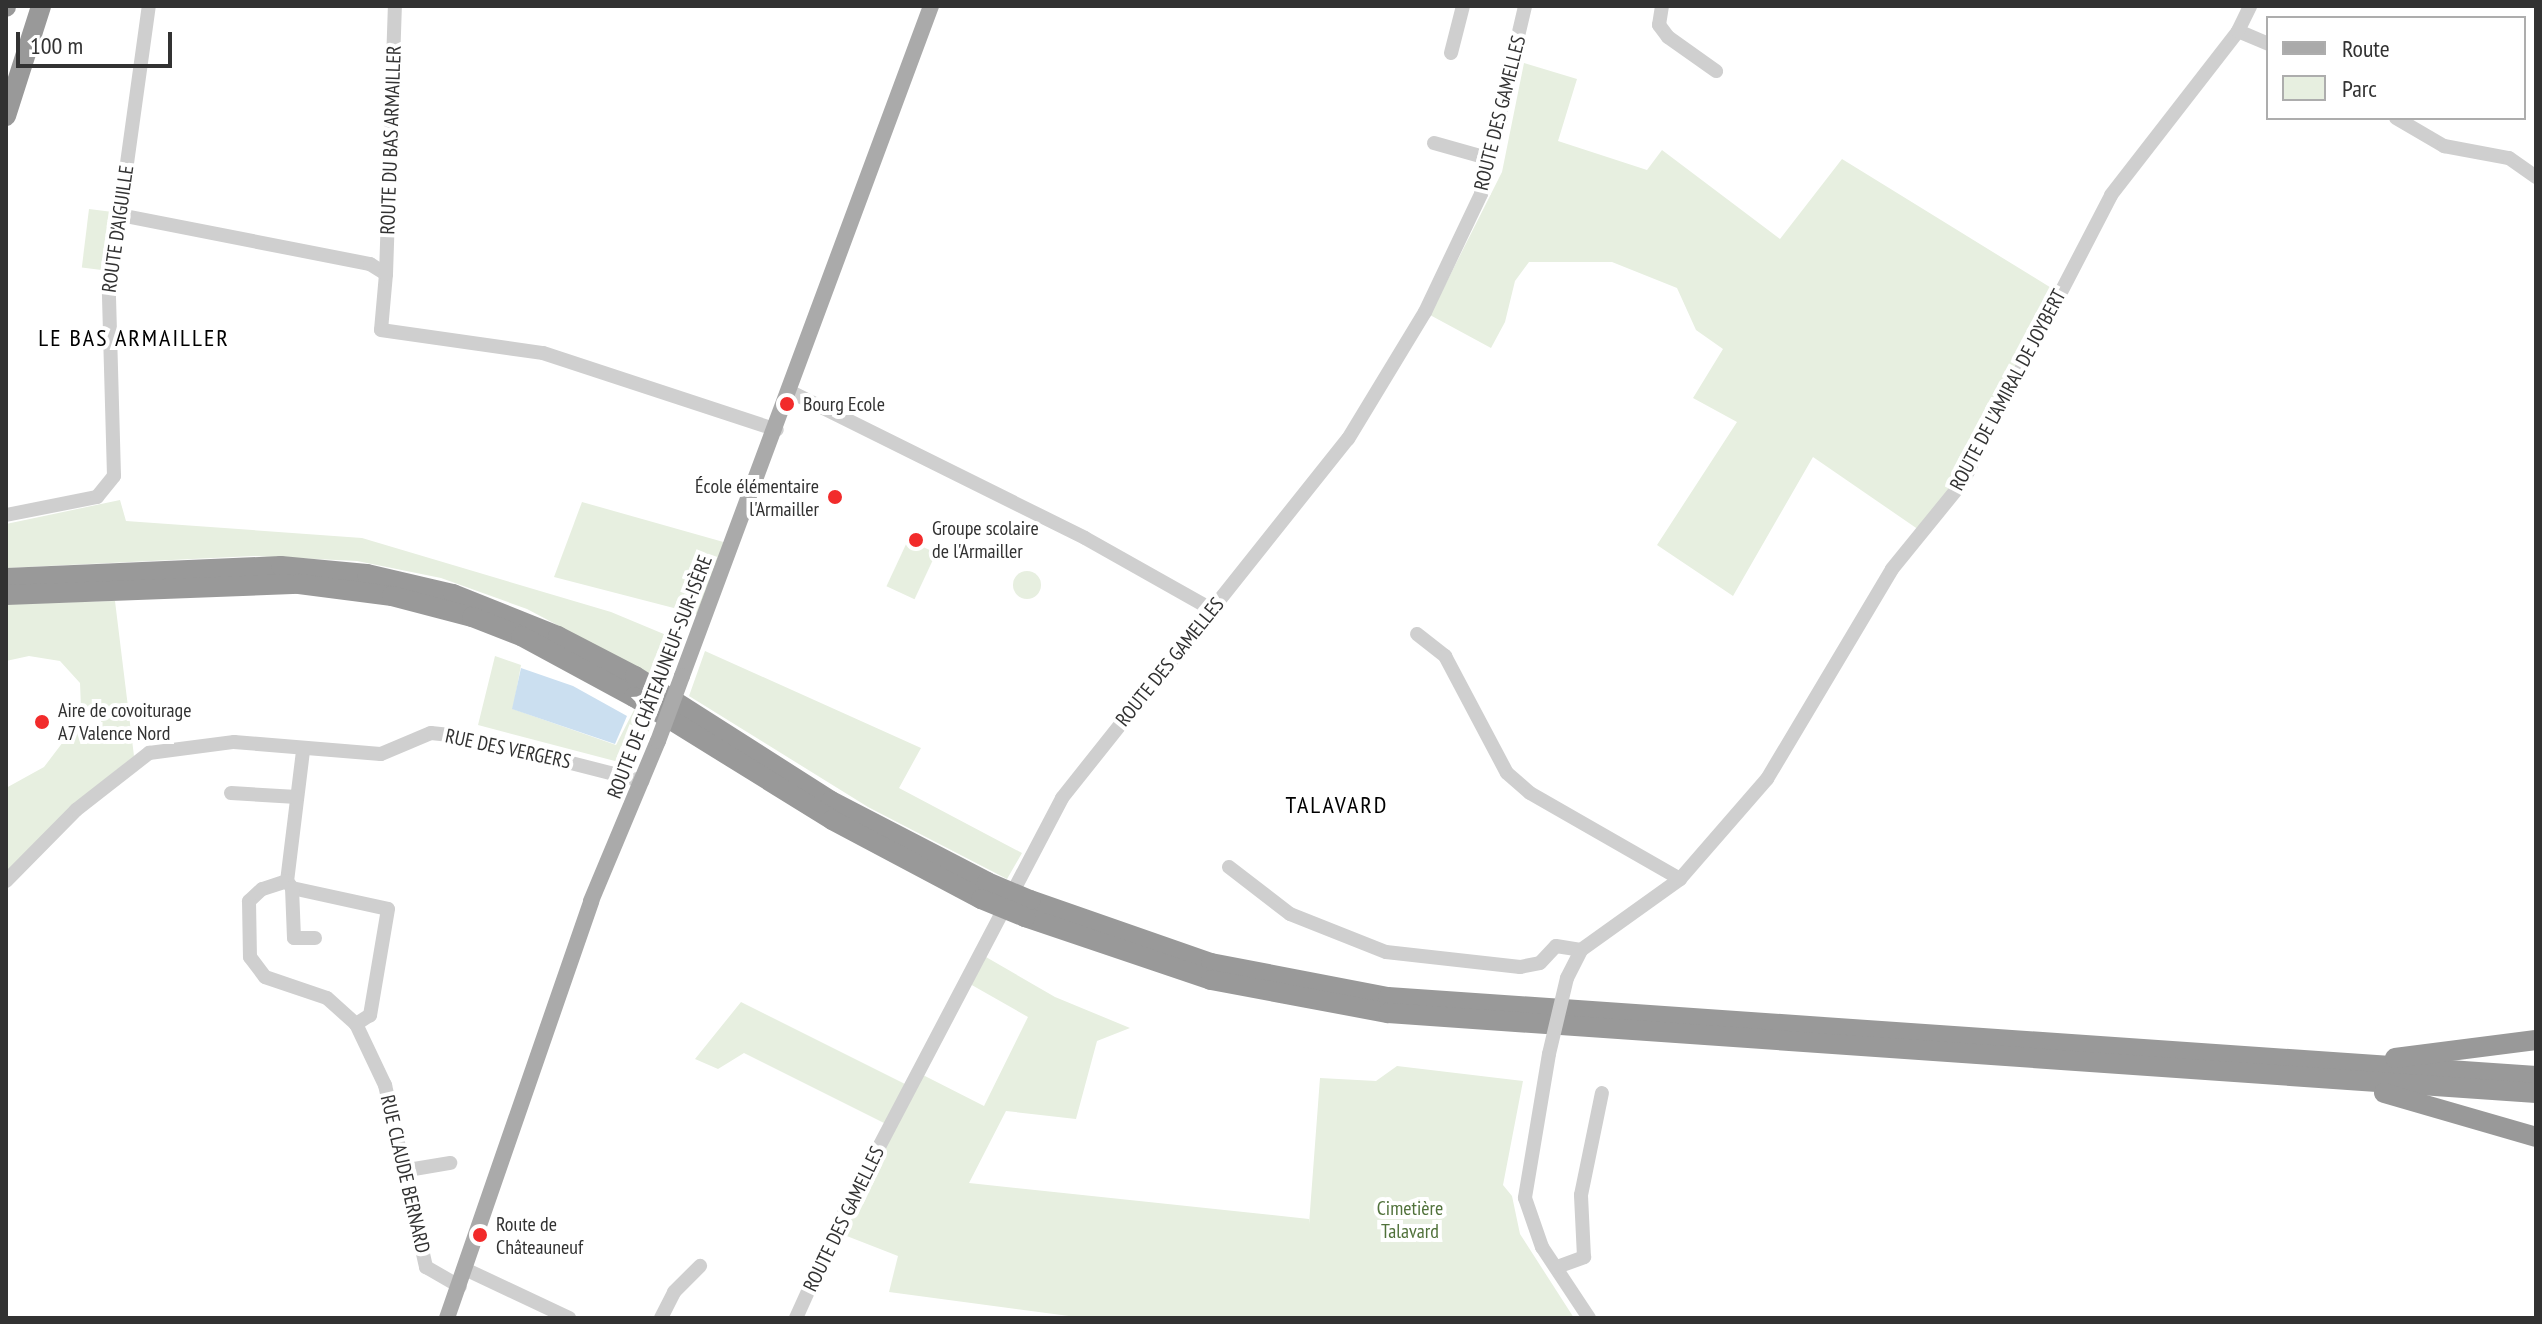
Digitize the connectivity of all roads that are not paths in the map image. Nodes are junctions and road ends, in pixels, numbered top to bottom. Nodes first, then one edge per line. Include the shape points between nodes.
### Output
1 (41, 6) edge
2 (149, 6) edge
3 (395, 6) edge
4 (931, 6) edge
5 (1463, 6) edge
6 (1525, 6) edge
7 (1662, 6) edge
8 (2250, 6) edge
9 (2238, 31) junction
10 (2266, 43) edge
11 (1451, 53) dead end
12 (1716, 71) dead end
13 (6, 116) edge
14 (2399, 120) edge
15 (1434, 143) dead end
16 (1491, 159) junction
17 (2536, 177) edge
18 (120, 215) junction
19 (386, 274) junction
20 (791, 392) junction
21 (777, 430) junction
22 (6, 515) edge
23 (6, 578) edge
24 (6, 595) edge
25 (1213, 610) junction
26 (1417, 634) dead end
27 (303, 751) junction
28 (642, 781) junction
29 (231, 793) dead end
30 (297, 797) junction
31 (1229, 867) dead end
32 (1680, 879) junction
33 (6, 881) edge
34 (290, 884) junction
35 (984, 890) junction
36 (1027, 909) junction
37 (315, 938) dead end
38 (1581, 950) junction
39 (356, 1024) junction
40 (2536, 1040) edge
41 (2352, 1064) junction
42 (2536, 1076) edge
43 (2326, 1079) junction
44 (1602, 1093) dead end
45 (2536, 1093) edge
46 (2536, 1137) edge
47 (450, 1163) dead end
48 (408, 1170) junction
49 (700, 1266) dead end
50 (1557, 1267) junction
51 (467, 1270) junction
52 (460, 1287) junction
53 (447, 1318) edge
54 (569, 1318) edge
55 (661, 1318) edge
56 (796, 1318) edge
57 (1589, 1318) edge

1 - 13 highway
2 - 18 street, ROUTE D'AIGUILLE
3 - 19 street, ROUTE DU BAS ARMAILLER
4 - 20 main road, ROUTE DE CHÂTEAUNEUF-SUR-ISÈRE
5 - 11 street
6 - 16 street, ROUTE DES GAMELLES
7 - 12 street via 1659,25 1668,37
8 - 9 street, ROUTE DE L'AMIRAL DE JOYBERT
9 - 10 street
9 - 32 street, ROUTE DE L'AMIRAL DE JOYBERT via 2111,195 1962,483 1892,569 1767,779
14 - 17 street via 2444,146 2509,158
15 - 16 street
16 - 25 street, ROUTE DES GAMELLES via 1441,281 1402,352 1348,439
18 - 19 street via 370,264
18 - 22 street, ROUTE D'AIGUILLE via 107,330 111,484 97,497
19 - 21 street, ROUTE DU BAS ARMAILLER via 381,330 543,353
20 - 21 main road, ROUTE DE CHÂTEAUNEUF-SUR-ISÈRE
20 - 25 street
21 - 28 main road, ROUTE DE CHÂTEAUNEUF-SUR-ISÈRE, bridge
23 - 35 highway via 281,566 367,574 453,594 558,636 635,676 831,801
24 - 35 highway via 299,584 392,596 472,617 521,636 634,697 832,820
25 - 56 street, ROUTE DES GAMELLES via 1062,798 838,1225
26 - 32 street via 1445,656 1507,773 1530,793
27 - 28 street, RUE DES VERGERS via 381,754 431,733 469,737
27 - 30 street
27 - 33 street, RUE DES VERGERS via 234,742 149,753 123,768
28 - 51 main road, ROUTE DE CHÂTEAUNEUF-SUR-ISÈRE via 563,978
29 - 30 street
30 - 34 street
31 - 38 street via 1290,914 1386,952 1520,967 1540,963 1556,946
32 - 38 street, ROUTE DE L'AMIRAL DE JOYBERT
34 - 37 street via 294,938
34 - 39 street via 388,909 370,1015
34 - 39 street, RUE CLAUDE BERNARD via 262,889 249,901 250,957 265,977 327,998
35 - 36 highway, bridge
36 - 41 highway via 1211,963 1388,997
36 - 43 highway via 1211,980 1388,1013
38 - 50 street, ROUTE DE L'AMIRAL DE JOYBERT, bridge via 1567,978 1549,1054 1525,1198 1530,1222
39 - 48 street, RUE CLAUDE BERNARD via 385,1085
40 - 41 highway
41 - 42 highway
43 - 45 highway
43 - 46 highway
44 - 50 street via 1581,1195 1584,1257
47 - 48 street
48 - 52 street, RUE CLAUDE BERNARD via 426,1267
49 - 55 street via 674,1292
50 - 57 street
51 - 52 main road, ROUTE DE CHÂTEAUNEUF-SUR-ISÈRE
51 - 54 street
52 - 53 main road, ROUTE DE CHÂTEAUNEUF-SUR-ISÈRE

